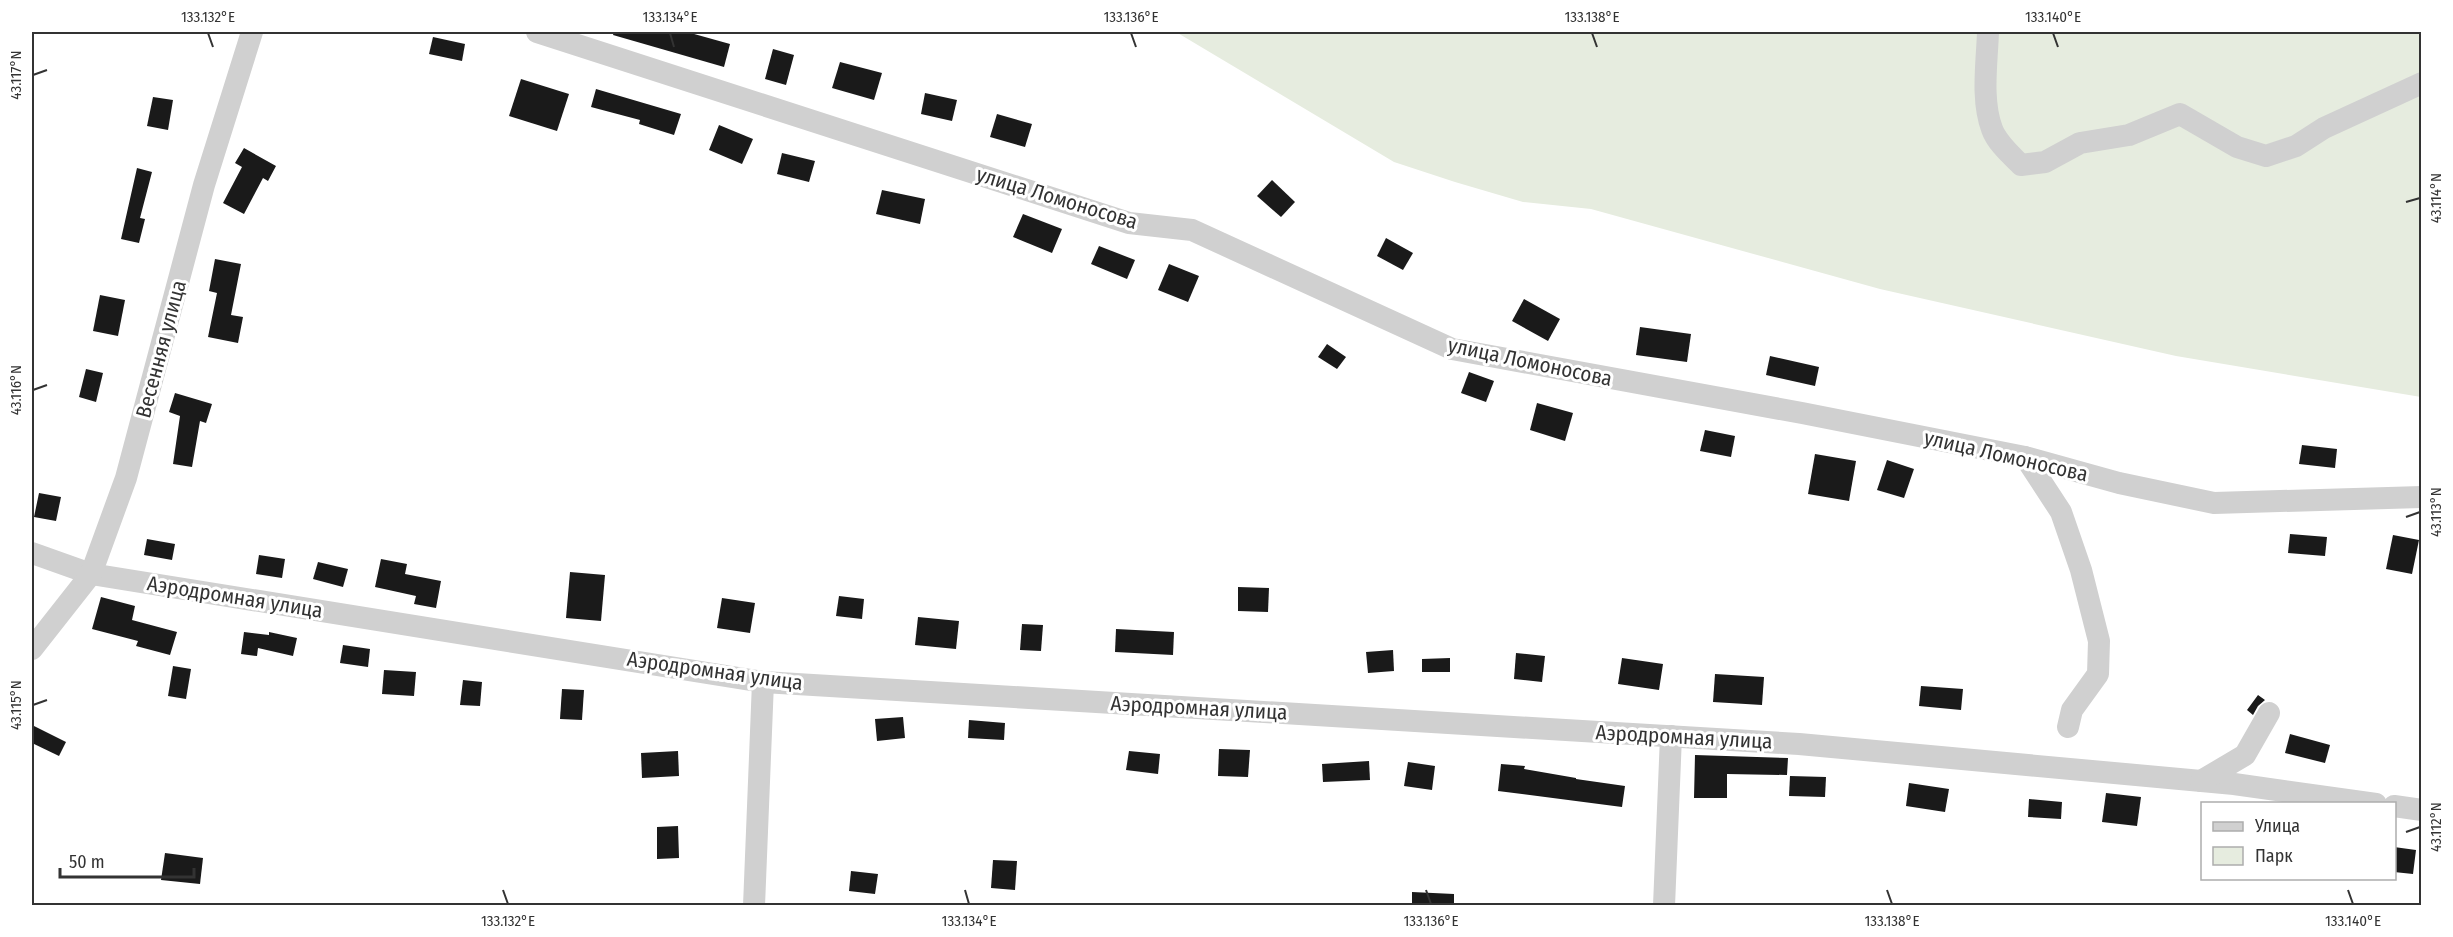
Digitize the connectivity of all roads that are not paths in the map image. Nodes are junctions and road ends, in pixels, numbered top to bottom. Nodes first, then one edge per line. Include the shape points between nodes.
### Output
1 (252, 32) edge
2 (537, 32) edge
3 (1988, 32) edge
4 (2421, 83) edge
5 (2025, 457) junction
6 (2421, 497) edge
7 (32, 553) edge
8 (91, 574) junction
9 (32, 649) edge
10 (763, 682) junction
11 (2268, 712) dead end
12 (2068, 727) dead end
13 (1671, 736) junction
14 (2201, 781) junction
15 (2361, 802) edge
16 (2396, 806) edge
17 (2421, 810) edge
18 (754, 906) edge
19 (1665, 906) edge

1 - 8 street, Весенняя улица via 204,185 126,478
2 - 5 street, улица Ломоносова via 1129,223 1192,230 1452,349
3 - 4 street via 1985,86 1992,129 2021,165 2045,162 2080,143 2129,135 2180,114 2237,147 2266,156 2296,146 2324,128
5 - 6 street, улица Ломоносова via 2119,483 2214,503
5 - 12 street via 2061,512 2099,640 2098,674 2072,710
7 - 8 street, Аэродромная улица
8 - 9 street, Весенняя улица
8 - 10 street, Аэродромная улица
10 - 13 street, Аэродромная улица
10 - 18 street
11 - 14 street via 2245,754
13 - 14 street, Аэродромная улица
13 - 19 street
14 - 15 street, Аэродромная улица
16 - 17 street

